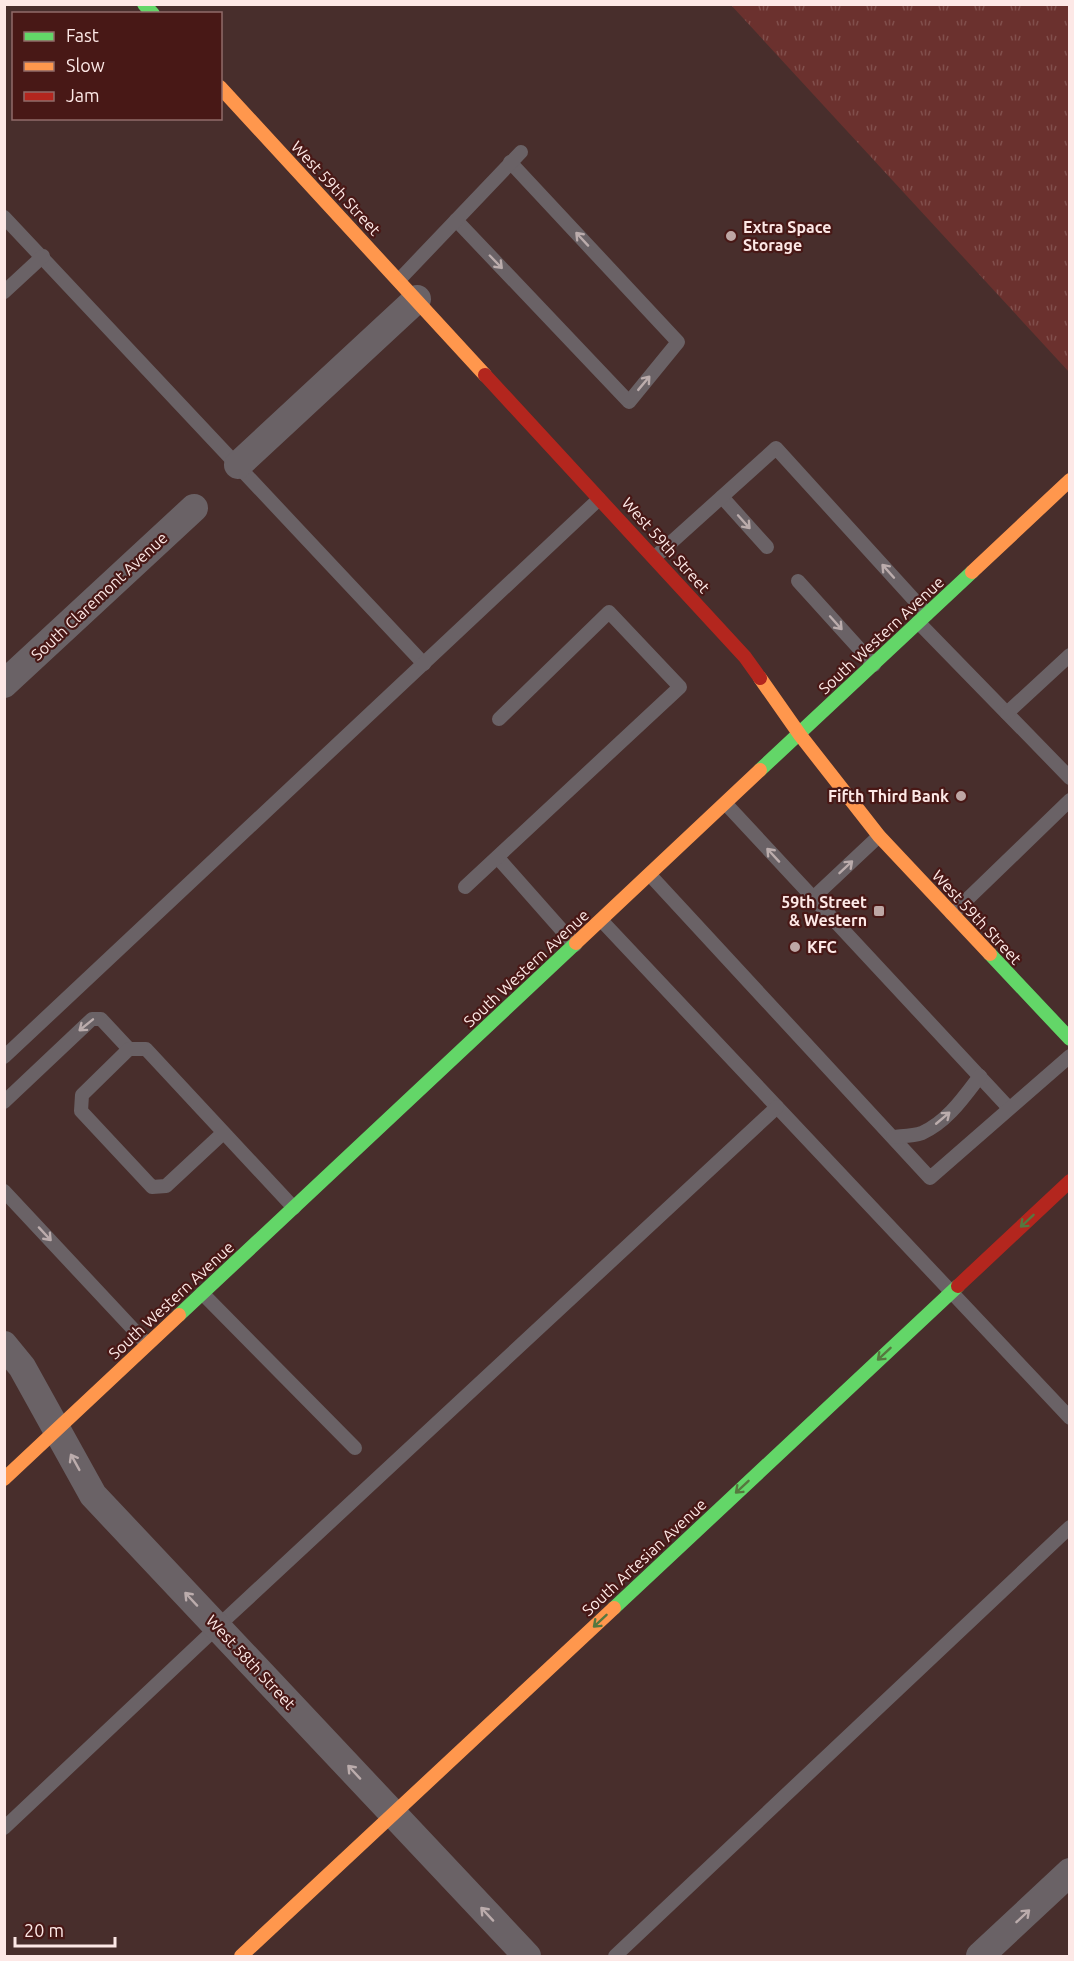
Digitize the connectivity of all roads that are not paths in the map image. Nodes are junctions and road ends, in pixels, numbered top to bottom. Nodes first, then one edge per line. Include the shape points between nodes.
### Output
1 (222, 89) edge
2 (521, 152) dead end
3 (510, 162) junction
4 (4, 217) edge
5 (456, 220) junction
6 (43, 256) junction
7 (408, 289) junction
8 (4, 292) edge
9 (238, 465) junction
10 (1070, 480) edge
11 (722, 497) junction
12 (601, 498) junction
13 (194, 508) dead end
14 (767, 547) dead end
15 (655, 557) junction
16 (798, 581) dead end
17 (923, 618) junction
18 (1070, 654) edge
19 (424, 664) junction
20 (874, 664) junction
21 (4, 684) edge
22 (1007, 713) junction
23 (499, 719) dead end
24 (800, 735) junction
25 (1070, 778) edge
26 (1070, 800) edge
27 (726, 804) junction
28 (879, 836) junction
29 (498, 858) junction
30 (650, 875) junction
31 (465, 887) dead end
32 (814, 897) junction
33 (952, 914) junction
34 (601, 920) junction
35 (575, 945) junction
36 (1070, 1039) edge
37 (129, 1049) junction
38 (1070, 1056) edge
39 (4, 1057) edge
40 (980, 1076) junction
41 (4, 1102) edge
42 (777, 1107) junction
43 (1008, 1107) junction
44 (223, 1132) junction
45 (893, 1137) junction
46 (1070, 1181) edge
47 (4, 1191) edge
48 (294, 1208) junction
49 (951, 1292) junction
50 (202, 1293) junction
51 (147, 1344) junction
52 (4, 1345) edge
53 (1070, 1418) edge
54 (57, 1429) junction
55 (355, 1448) dead end
56 (4, 1479) edge
57 (1070, 1527) edge
58 (217, 1627) junction
59 (393, 1814) junction
60 (4, 1828) edge
61 (1070, 1872) edge
62 (241, 1956) edge
63 (527, 1956) edge
64 (615, 1956) edge
65 (980, 1956) edge

1 - 7 street, West 59th Street
2 - 3 lane
3 - 5 lane
5 -> 3 lane via 629,402 678,342
4 - 6 lane
5 - 7 lane
6 - 8 lane
6 - 9 lane
7 - 9 street
7 - 12 street, West 59th Street
9 - 19 lane
10 - 17 street, South Western Avenue
11 -> 14 lane
11 - 15 lane
17 -> 11 lane via 776,448
12 - 15 street, West 59th Street
12 - 19 lane
13 - 21 street, South Claremont Avenue
15 - 24 street, West 59th Street via 745,657
16 -> 20 lane
17 - 20 street, South Western Avenue
17 - 22 lane
18 - 22 lane
19 - 39 lane
20 - 24 street, South Western Avenue
22 - 25 lane
23 - 29 lane via 609,612 680,687
24 - 27 street, South Western Avenue
24 - 28 street, West 59th Street
26 - 33 lane
27 - 30 street, South Western Avenue
32 -> 27 lane
32 -> 28 lane
28 - 33 street, West 59th Street
29 - 31 lane
29 - 35 lane
30 - 34 street, South Western Avenue
30 - 45 lane
32 - 40 lane
33 - 36 street, West 59th Street
34 - 35 street, South Western Avenue
34 - 42 lane
35 - 48 street, South Western Avenue
37 -> 41 lane via 101,1019 92,1019
37 - 44 lane via 146,1049
37 - 44 lane via 82,1095 81,1111 152,1187 166,1186
38 - 43 lane
40 - 43 lane
45 -> 40 lane via 920,1134 939,1122
42 - 49 lane
42 - 58 lane
43 - 45 lane via 930,1178
44 - 48 lane
46 -> 49 street, South Artesian Avenue
47 -> 51 lane
48 - 50 street, South Western Avenue
49 - 53 lane
49 -> 59 street, South Artesian Avenue
50 - 51 street, South Western Avenue
50 - 55 lane
51 - 54 street, South Western Avenue
52 - 54 street, West 58th Street via 16,1357
54 - 56 street, South Western Avenue
58 -> 54 street, West 58th Street via 93,1495
57 - 64 lane
59 -> 58 street, West 58th Street
58 - 60 lane
59 - 62 street, South Artesian Avenue
63 -> 59 street, West 58th Street
65 -> 61 street

